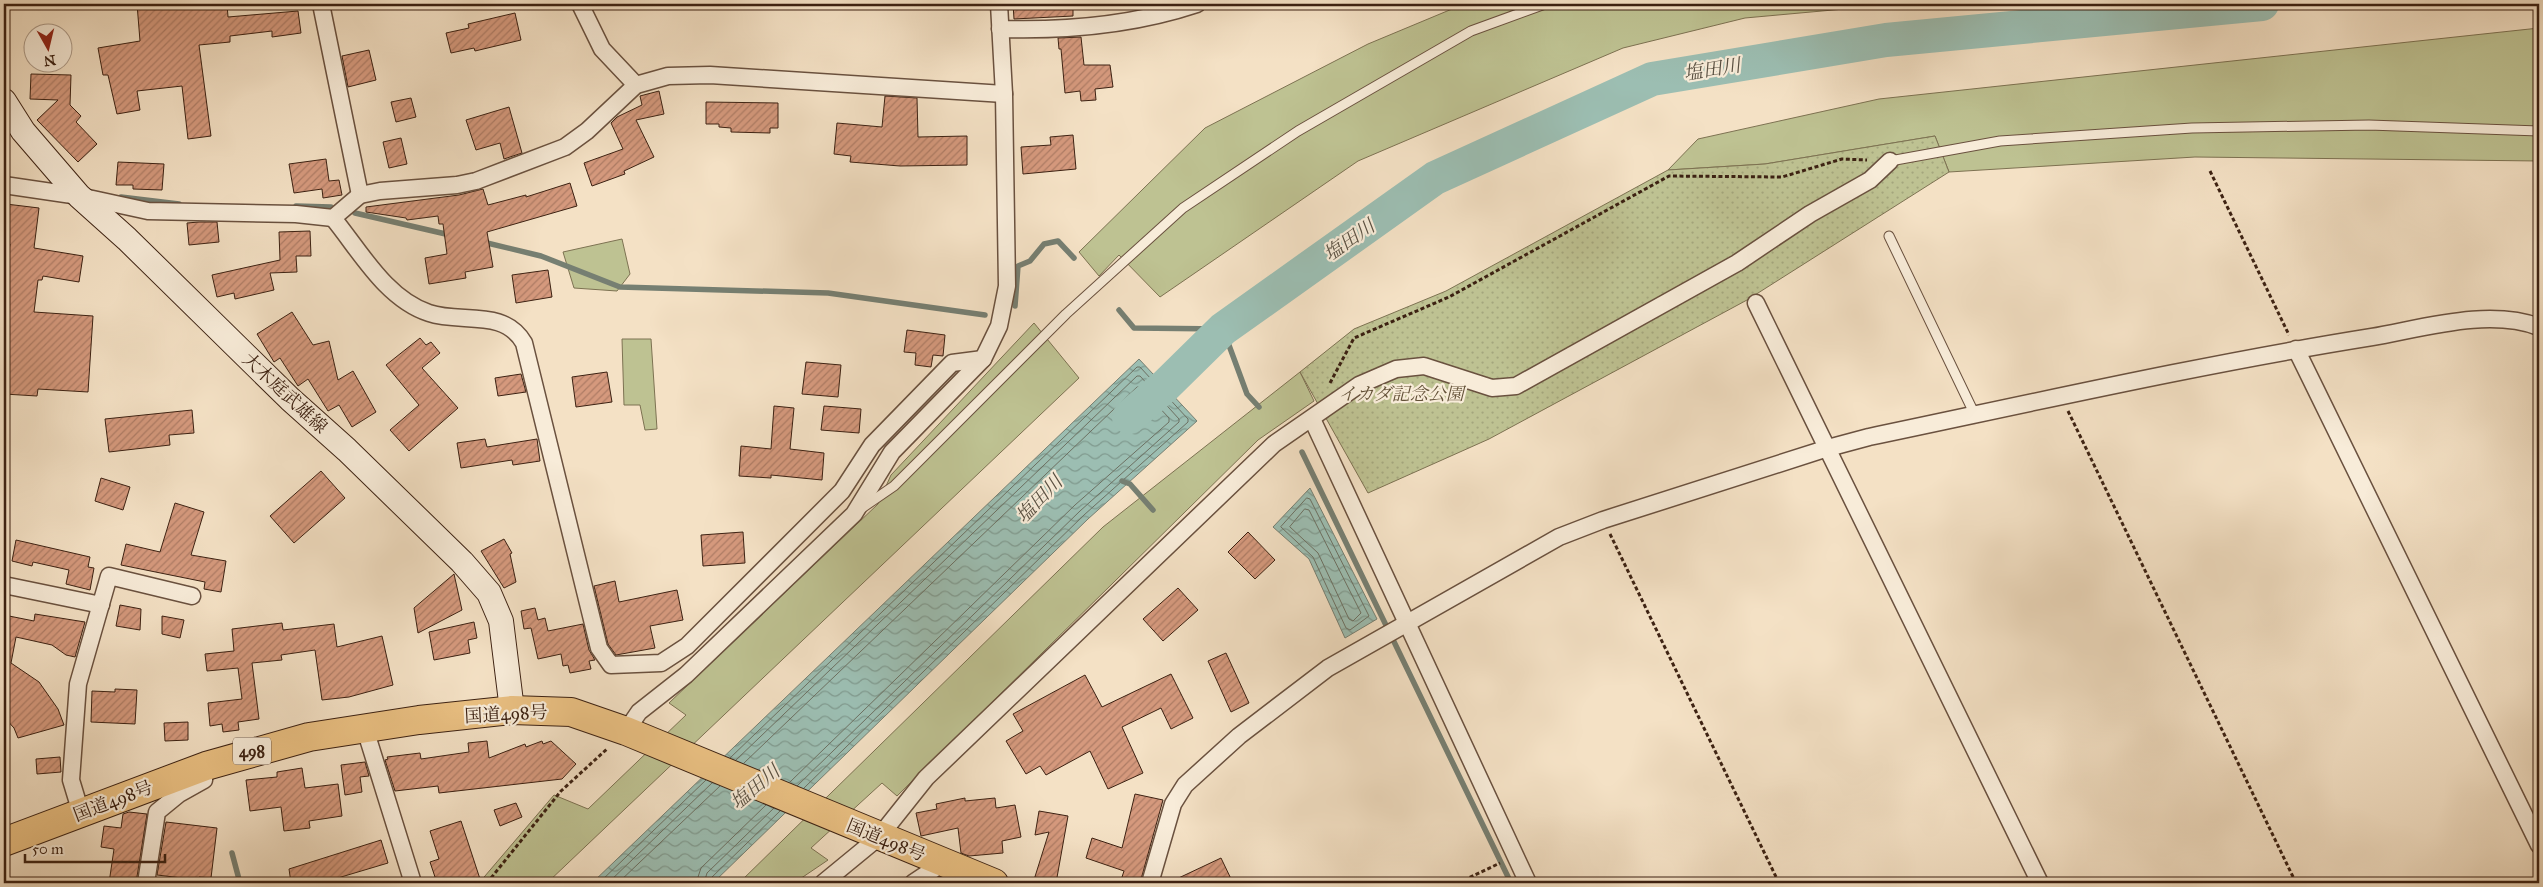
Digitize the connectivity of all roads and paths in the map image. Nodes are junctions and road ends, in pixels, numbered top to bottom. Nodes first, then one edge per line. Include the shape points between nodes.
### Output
1 (321, 4) edge
2 (580, 4) edge
3 (999, 4) edge
4 (1197, 4) edge
5 (1545, 4) edge
6 (1000, 29) junction
7 (636, 85) junction
8 (1004, 94) junction
9 (4, 102) edge
10 (2539, 131) edge
11 (1890, 161) junction
12 (2210, 171) dead end
13 (4, 185) edge
14 (360, 195) junction
15 (78, 196) junction
16 (333, 218) junction
17 (1889, 236) dead end
18 (1756, 303) dead end
19 (2539, 327) edge
20 (2296, 349) junction
21 (983, 359) junction
22 (1329, 387) dead end
23 (2061, 397) junction
24 (1975, 415) junction
25 (1312, 419) junction
26 (1828, 448) junction
27 (854, 514) junction
28 (1603, 520) junction
29 (4, 584) edge
30 (192, 596) dead end
31 (100, 605) junction
32 (1395, 629) junction
33 (512, 710) junction
34 (365, 728) junction
35 (626, 731) junction
36 (206, 766) junction
37 (81, 814) junction
38 (879, 837) junction
39 (4, 842) edge
40 (2539, 845) edge
41 (943, 863) junction
42 (1494, 866) dead end
43 (146, 883) edge
44 (413, 883) edge
45 (487, 883) edge
46 (823, 883) edge
47 (913, 883) edge
48 (994, 883) edge
49 (1150, 883) edge
50 (1458, 883) edge
51 (1528, 883) edge
52 (1779, 883) edge
53 (2040, 883) edge
54 (2296, 883) edge

1 - 14 street
2 - 7 street via 602,49
3 - 6 street
4 - 6 street via 1174,12 1102,24 1050,30
5 - 27 lane via 1471,31 1298,132 1183,208 1066,314 894,486
6 - 8 street
7 - 8 street via 668,76 710,75
7 - 14 street via 565,147 476,181
8 - 21 street via 1007,286 999,326
9 - 15 main road, 大木庭武雄線 via 23,131
10 - 11 lane via 2370,125 2192,128 2000,141
11 - 22 path via 1842,159 1782,176 1670,176 1449,297 1354,338
11 - 25 street via 1870,180 1810,214 1737,263 1516,386 1492,388 1424,366 1396,369 1359,385
12 - 20 path
13 - 15 street
14 - 16 street
15 - 16 street via 148,212 296,214
15 - 33 main road, 大木庭武雄線 via 347,450 462,562 489,593 501,621
16 - 21 street via 394,294 430,314 499,322 517,331 524,342 599,648 611,665 660,663 687,646 842,491 872,445 952,363
17 - 24 lane
18 - 26 street
19 - 20 street via 2520,320 2484,319
20 - 23 street
20 - 40 street
21 - 27 street via 892,452
23 - 24 street
23 - 54 path
24 - 26 street
25 - 32 street
25 - 38 street via 1274,444 926,778
26 - 28 street
26 - 53 street
27 - 35 street via 686,675 639,712
28 - 32 street via 1559,537
28 - 52 path
29 - 31 street
30 - 31 street via 108,576
31 - 37 street via 78,684 72,780
32 - 49 street via 1328,668 1238,736 1185,785 1173,804
32 - 51 street
33 - 34 highway, 国道498号 / 498
33 - 35 highway, 国道498号 / 498 via 571,712
34 - 36 highway, 国道498号 / 498 via 300,740
34 - 44 street
35 - 38 highway, 国道498号 / 498
35 - 45 path via 561,791
36 - 37 highway, 国道498号 / 498
36 - 43 street via 204,780 157,812
37 - 39 highway, 国道498号 / 498
38 - 41 highway, 国道498号 / 498
38 - 46 street
41 - 47 street
41 - 48 highway, 国道498号 / 498
42 - 50 path

